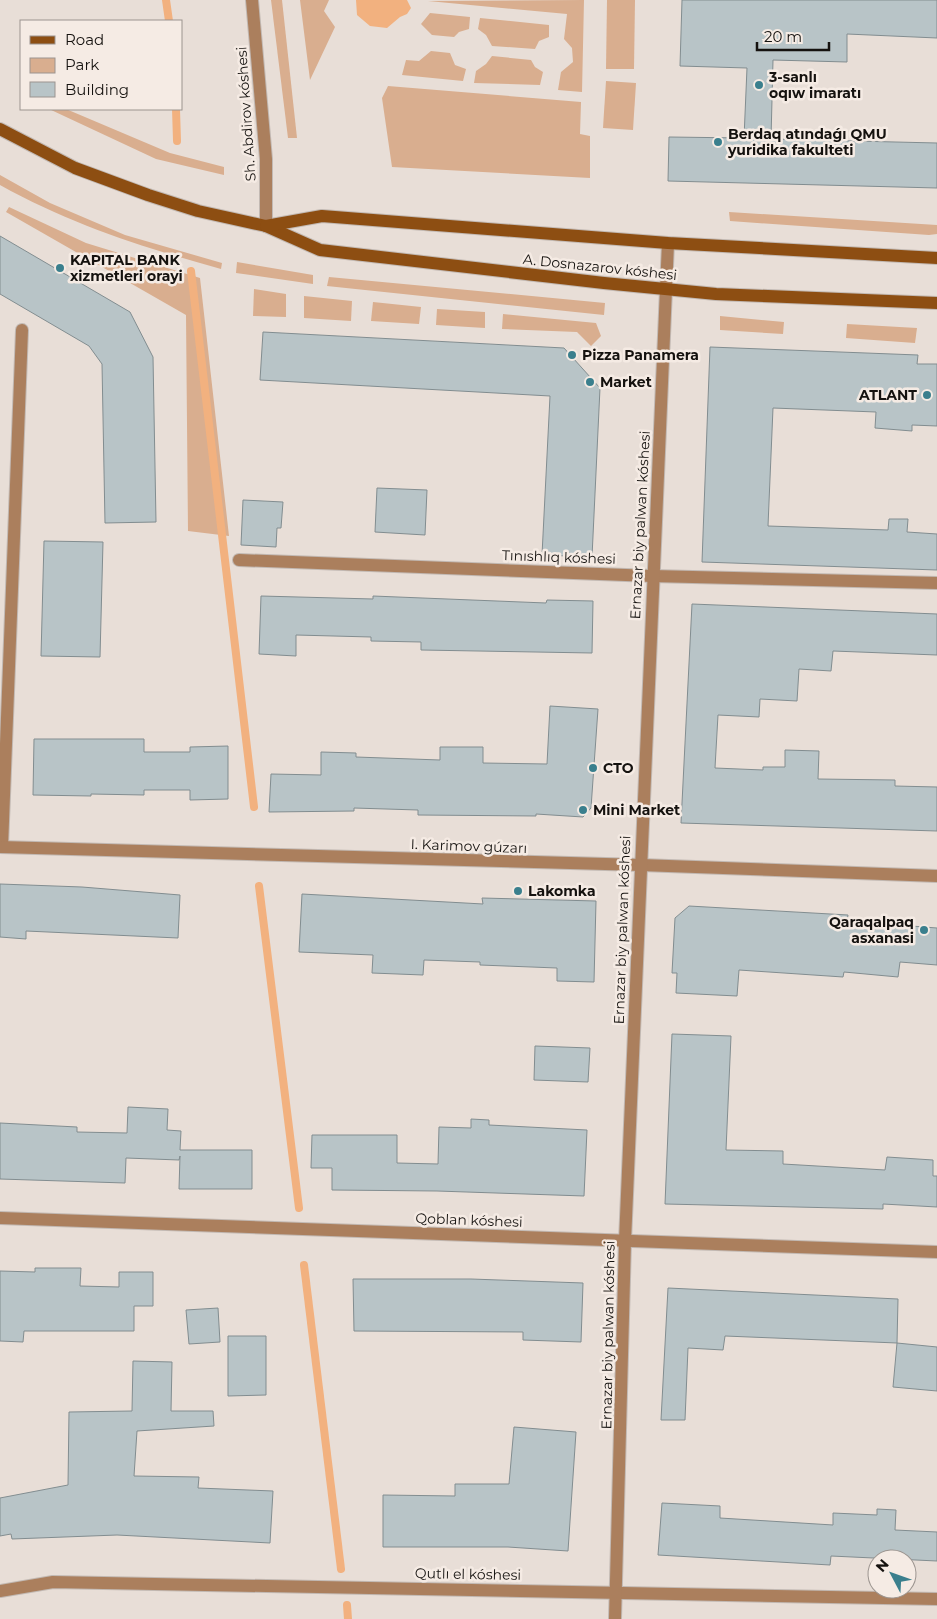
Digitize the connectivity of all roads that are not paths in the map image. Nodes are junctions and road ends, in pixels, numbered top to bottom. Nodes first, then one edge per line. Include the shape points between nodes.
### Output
1 (252, 0) edge
2 (0, 129) edge
3 (266, 226) junction
4 (668, 243) junction
5 (937, 258) edge
6 (666, 290) junction
7 (937, 303) edge
8 (22, 330) dead end
9 (239, 560) dead end
10 (652, 576) junction
11 (937, 583) edge
12 (1, 847) edge
13 (640, 865) junction
14 (937, 876) edge
15 (0, 1218) edge
16 (625, 1241) junction
17 (937, 1252) edge
18 (0, 1591) edge
19 (616, 1592) junction
20 (937, 1599) edge
21 (615, 1619) edge

1 - 3 street, Sh. Abdirov kóshesi via 266,159
2 - 3 main road, A. Dosnazarov kóshesi via 75,168 148,195 198,211
3 - 4 main road, A. Dosnazarov kóshesi via 322,216
3 - 6 main road, A. Dosnazarov kóshesi via 320,250
4 - 5 main road, A. Dosnazarov kóshesi
4 - 6 street, Ernazar biy palwan kóshesi
6 - 7 main road, A. Dosnazarov kóshesi
6 - 10 street, Ernazar biy palwan kóshesi
8 - 12 street
9 - 10 street, Tınıshlıq kóshesi
10 - 11 street, Tınıshlıq kóshesi
10 - 13 street, Ernazar biy palwan kóshesi
12 - 13 street, I. Karimov gúzarı
13 - 14 street, I. Karimov gúzarı
13 - 16 street, Ernazar biy palwan kóshesi
15 - 16 street, Qoblan kóshesi
16 - 17 street, Qoblan kóshesi
16 - 19 street, Ernazar biy palwan kóshesi
18 - 19 street, Qutlı el kóshesi via 52,1582
19 - 20 street, Qutlı el kóshesi
19 - 21 street, Ernazar biy palwan kóshesi

